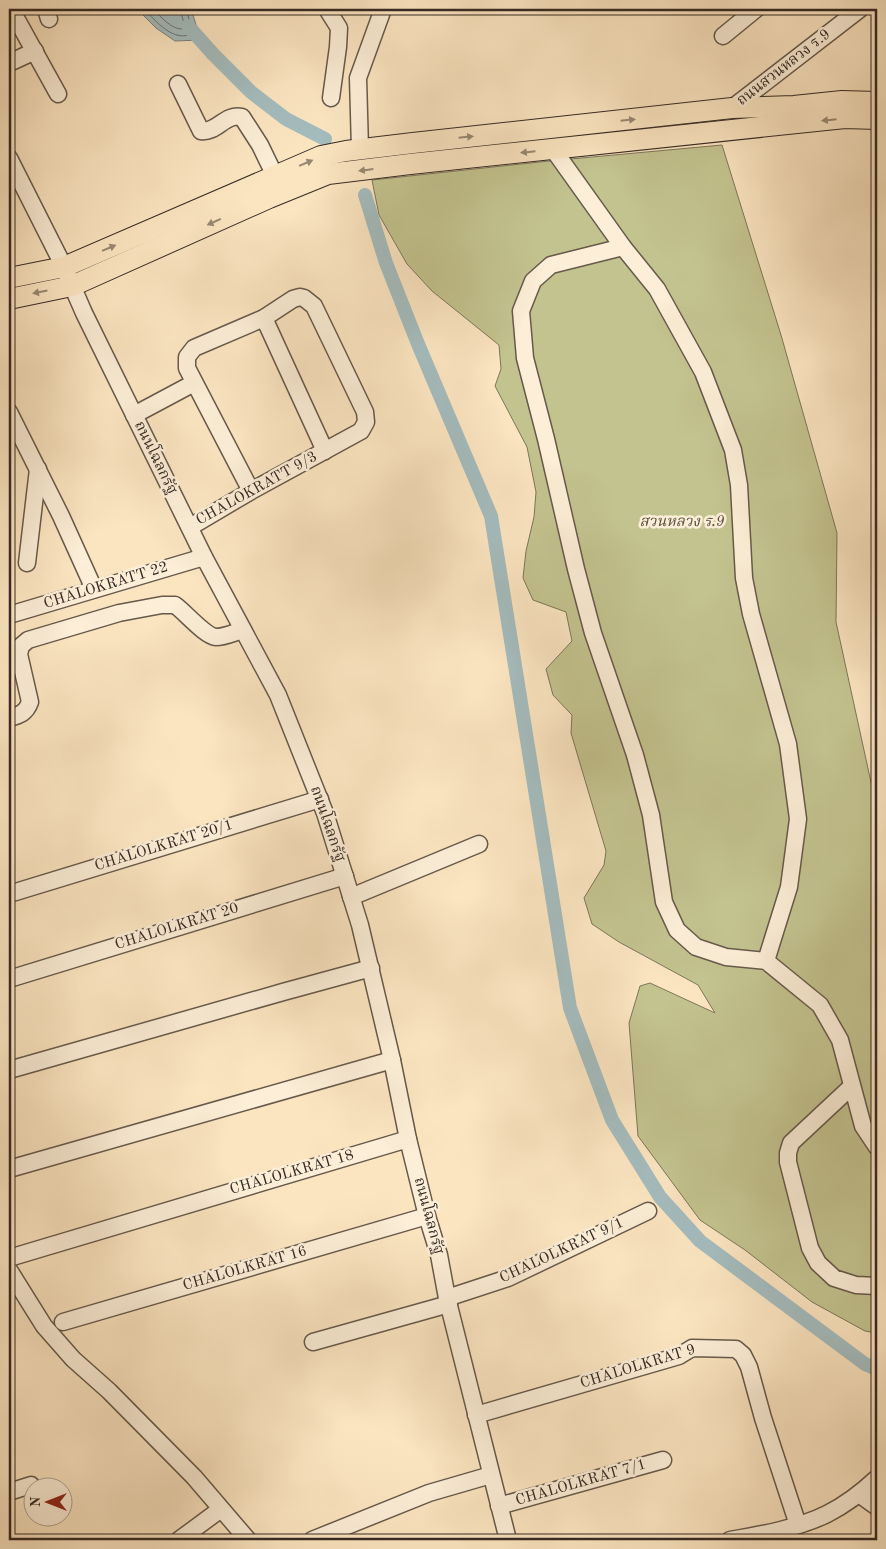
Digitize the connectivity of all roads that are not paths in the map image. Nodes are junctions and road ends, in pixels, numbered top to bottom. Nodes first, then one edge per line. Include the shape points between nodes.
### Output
1 (11, 9) edge
2 (327, 9) edge
3 (383, 9) edge
4 (756, 9) edge
5 (860, 9) edge
6 (723, 36) dead end
7 (35, 51) junction
8 (9, 63) edge
9 (178, 84) dead end
10 (58, 94) dead end
11 (331, 98) dead end
12 (877, 102) edge
13 (732, 108) junction
14 (877, 119) edge
15 (360, 149) junction
16 (552, 149) junction
17 (9, 158) edge
18 (275, 176) junction
19 (623, 247) junction
20 (64, 267) junction
21 (9, 278) edge
22 (72, 286) junction
23 (9, 298) edge
24 (264, 318) junction
25 (194, 384) junction
26 (9, 412) edge
27 (134, 415) junction
28 (325, 451) junction
29 (38, 469) junction
30 (251, 491) junction
31 (190, 527) junction
32 (204, 557) junction
33 (27, 563) dead end
34 (94, 589) junction
35 (9, 615) edge
36 (243, 630) junction
37 (9, 718) edge
38 (320, 799) junction
39 (479, 844) dead end
40 (345, 876) junction
41 (9, 894) edge
42 (351, 897) junction
43 (766, 961) junction
44 (371, 968) junction
45 (9, 978) edge
46 (392, 1060) junction
47 (9, 1070) edge
48 (852, 1086) junction
49 (408, 1139) junction
50 (877, 1147) edge
51 (9, 1169) edge
52 (648, 1211) dead end
53 (426, 1216) junction
54 (9, 1258) edge
55 (9, 1270) edge
56 (877, 1286) edge
57 (448, 1301) junction
58 (63, 1322) dead end
59 (313, 1342) dead end
60 (476, 1415) junction
61 (663, 1460) dead end
62 (491, 1475) junction
63 (877, 1478) edge
64 (22, 1488) edge
65 (9, 1492) edge
66 (859, 1494) junction
67 (499, 1506) junction
68 (877, 1507) edge
69 (221, 1509) junction
70 (798, 1525) junction
71 (772, 1536) edge
72 (179, 1540) edge
73 (248, 1540) edge
74 (312, 1540) edge
75 (508, 1540) edge
76 (730, 1540) edge

1 - 7 street
2 - 11 street via 339,28
3 - 15 street via 358,78
4 - 6 street
5 - 13 street, ถนนสวนหลวง ร.9
7 - 8 street
7 - 10 street
9 - 18 street via 201,131 211,130 233,116 242,117
12 - 13 main road
15 -> 13 main road
14 -> 16 main road via 845,118
18 -> 15 main road via 321,156
16 - 19 street
16 -> 22 main road via 328,174
17 - 20 street, ถนนโฉลกรัฐ
20 -> 18 main road
19 - 43 street via 657,290 703,372 733,450 739,485 744,578 788,744 798,819 789,887
19 - 43 street via 551,265 533,281 521,310 525,358 593,633 635,755 651,815 664,902 677,930 696,946 726,957
20 - 21 main road
20 - 22 street, ถนนโฉลกรัฐ
22 -> 23 main road
22 - 27 street, ถนนโฉลกรัฐ
24 - 25 street via 194,348 187,357 187,368
24 - 28 street
24 - 28 street, CHALOKRATT 9/3 via 293,299 300,297 309,301 365,412 366,422 361,431
25 - 27 street
25 - 30 street
26 - 29 street
27 - 31 street, ถนนโฉลกรัฐ
28 - 30 street, CHALOKRATT 9/3
29 - 33 street
29 - 34 street
30 - 31 street, CHALOKRATT 9/3
31 - 32 street, ถนนโฉลกรัฐ
32 - 34 street, CHALOKRATT 22
32 - 36 street, ถนนโฉลกรัฐ
34 - 35 street, CHALOKRATT 22
36 - 37 street via 213,637 176,605 162,605 28,640 21,646 19,654 30,702 21,714
36 - 38 street, ถนนโฉลกรัฐ via 278,695
38 - 40 street, ถนนโฉลกรัฐ
38 - 41 street, CHALOLKRAT 20/1
39 - 42 street
40 - 42 street, ถนนโฉลกรัฐ
40 - 45 street, CHALOLKRAT 20
42 - 44 street, ถนนโฉลกรัฐ
43 - 48 street via 820,1005 840,1040
44 - 46 street, ถนนโฉลกรัฐ
44 - 47 street
46 - 49 street, ถนนโฉลกรัฐ
46 - 51 street
48 - 50 street via 863,1126
48 - 56 street via 791,1143 788,1162 810,1248 818,1263 834,1278 856,1285
49 - 53 street, ถนนโฉลกรัฐ
49 - 54 street, CHALOLKRAT 18
52 - 57 street, CHALOLKRAT 9/1 via 508,1278
53 - 57 street, ถนนโฉลกรัฐ via 439,1255
53 - 58 street, CHALOLKRAT 16
55 - 69 street via 44,1326 73,1359 194,1477
57 - 59 street, CHALOLKRAT 9/1
57 - 60 street, ถนนโฉลกรัฐ
60 - 62 street, ถนนโฉลกรัฐ
60 - 70 street, CHALOLKRAT 9 via 679,1356 692,1348 736,1349 748,1367
61 - 67 street, CHALOLKRAT 7/1
62 - 67 street, ถนนโฉลกรัฐ
62 - 74 street via 429,1493
63 - 66 street
64 - 65 street
66 - 68 street
66 - 70 street via 827,1515
67 - 75 street, ถนนโฉลกรัฐ
69 - 72 street
69 - 73 street
70 - 71 street
71 - 76 street

